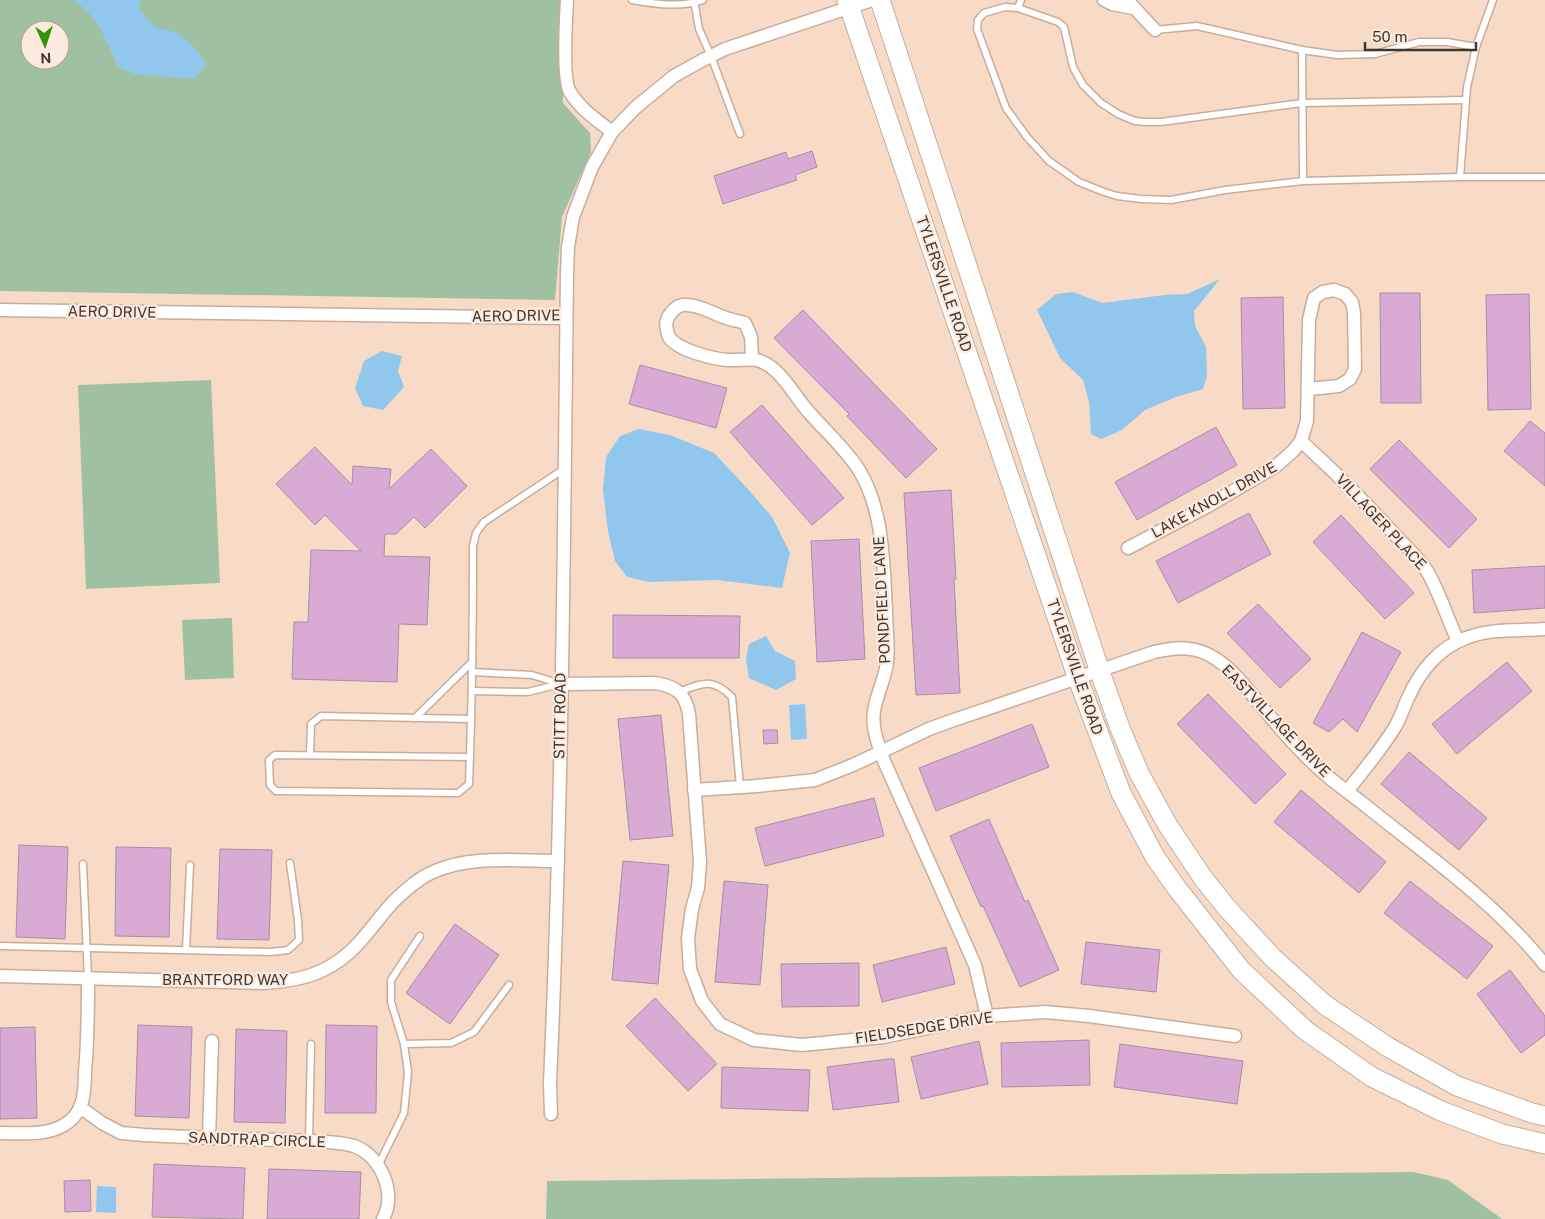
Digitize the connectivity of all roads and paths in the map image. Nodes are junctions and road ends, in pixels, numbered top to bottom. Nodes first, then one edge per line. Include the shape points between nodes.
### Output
1 (567, 0) edge
2 (632, 0) edge
3 (703, 0) edge
4 (872, 0) edge
5 (880, 0) edge
6 (1020, 0) edge
7 (1104, 0) edge
8 (1493, 0) edge
9 (694, 2) edge
10 (849, 4) edge
11 (1130, 4) edge
12 (1018, 8) junction
13 (1155, 30) joint
14 (1476, 47) junction
15 (1302, 50) junction
16 (712, 56) junction
17 (1466, 100) junction
18 (1302, 103) junction
19 (612, 132) junction
20 (740, 134) dead end
21 (1460, 177) junction
22 (1545, 177) edge
23 (1303, 181) junction
24 (0, 310) edge
25 (566, 318) junction
26 (752, 358) junction
27 (1309, 389) junction
28 (1301, 441) junction
29 (565, 469) junction
30 (1128, 548) dead end
31 (1545, 630) edge
32 (1458, 641) junction
33 (472, 662) junction
34 (472, 672) junction
35 (1100, 672) junction
36 (1078, 679) junction
37 (561, 684) junction
38 (472, 691) junction
39 (679, 692) junction
40 (415, 718) junction
41 (471, 719) junction
42 (881, 753) junction
43 (310, 755) junction
44 (470, 758) junction
45 (740, 787) junction
46 (694, 790) junction
47 (1347, 791) junction
48 (558, 861) junction
49 (290, 863) dead end
50 (83, 864) dead end
51 (190, 865) dead end
52 (420, 936) dead end
53 (0, 946) edge
54 (87, 948) junction
55 (186, 950) junction
56 (1545, 964) edge
57 (0, 976) edge
58 (88, 979) junction
59 (509, 985) dead end
60 (987, 1016) junction
61 (1235, 1036) dead end
62 (212, 1041) dead end
63 (311, 1044) dead end
64 (404, 1044) junction
65 (80, 1107) junction
66 (551, 1114) dead end
67 (1545, 1116) edge
68 (0, 1134) edge
69 (209, 1138) junction
70 (308, 1141) junction
71 (1545, 1144) edge
72 (378, 1166) junction
73 (383, 1219) edge

1 - 19 street via 569,90 581,108
2 - 9 lane via 654,4
3 - 9 lane
4 - 10 street, AERO DRIVE
5 - 35 main road, TYLERSVILLE ROAD
6 - 12 lane
7 - 11 street via 1112,4
8 - 14 lane
9 - 16 lane via 699,29
10 - 16 street, AERO DRIVE
10 - 36 main road, TYLERSVILLE ROAD
11 - 13 street
12 - 18 lane via 1064,27 1073,67 1083,85 1101,103 1135,121 1161,122
12 - 23 lane via 1005,7 984,13 978,20 977,29 1006,108 1049,161 1079,182 1117,196 1172,200
13 - 15 lane via 1197,26
14 - 15 lane via 1419,42 1363,55
14 - 17 lane
15 - 18 lane
16 - 19 street, AERO DRIVE via 674,76
16 - 20 lane
17 - 18 lane
17 - 21 lane
18 - 23 lane
19 - 25 street, AERO DRIVE via 592,167 573,217 568,246
21 - 22 lane
21 - 23 lane
24 - 25 street, AERO DRIVE
25 - 29 street, STITT ROAD
26 - 26 street via 751,338 745,322 686,304 675,308 668,316 666,327 676,345 719,359
26 - 42 street, PONDFIELD LANE via 771,366 779,374 845,452 866,482 876,510 888,654 873,718
27 - 27 street, LAKE KNOLL DRIVE via 1309,320 1314,298 1334,290 1352,302 1355,369 1350,379 1339,386
27 - 28 street, LAKE KNOLL DRIVE via 1307,421
28 - 30 street, LAKE KNOLL DRIVE via 1294,452 1276,466
28 - 32 street, VILLAGER PLACE via 1425,568
29 - 33 lane via 484,522 476,533 473,546
29 - 37 street, STITT ROAD
31 - 32 street via 1498,631
32 - 47 street via 1435,657 1420,675 1396,726
33 - 34 lane
33 - 40 lane
34 - 37 lane via 532,675
34 - 38 lane
35 - 36 street, EASTVILLAGE DRIVE
35 - 47 street, EASTVILLAGE DRIVE via 1172,648 1204,653 1229,670 1314,764
35 - 67 main road, TYLERSVILLE ROAD via 1139,773 1167,824 1203,878 1273,958 1325,1005 1388,1047 1457,1086
36 - 42 street, EASTVILLAGE DRIVE via 948,722
36 - 71 main road, TYLERSVILLE ROAD via 1121,793 1155,857 1241,970 1306,1030 1372,1076 1441,1111 1502,1134
37 - 38 lane via 528,692
37 - 39 street via 656,683
37 - 48 street, STITT ROAD
38 - 41 lane
39 - 45 lane via 704,683 722,687 732,697
39 - 46 street, FIELDSEDGE DRIVE via 689,714
40 - 41 lane
40 - 43 lane via 321,716 312,724
41 - 44 lane
42 - 45 street, EASTVILLAGE DRIVE via 815,780
42 - 60 street, PONDFIELD LANE via 975,965
43 - 44 lane
43 - 44 lane via 275,755 269,760 270,785 276,790 458,793 469,784
45 - 46 street, EASTVILLAGE DRIVE
46 - 60 street, FIELDSEDGE DRIVE via 700,862 688,938 690,969 702,1001 720,1024 754,1040 802,1045 883,1037
47 - 56 street, EASTVILLAGE DRIVE via 1479,898
48 - 58 street, BRANTFORD WAY via 477,861 431,872 387,908 352,950 335,964 306,978 263,983
48 - 66 street, STITT ROAD
49 - 55 lane via 298,940 288,950
50 - 54 lane
51 - 55 lane
52 - 64 lane via 391,980 391,1002
53 - 54 lane
54 - 55 lane
54 - 58 lane
57 - 58 street, BRANTFORD WAY
58 - 65 street via 84,1096
59 - 64 lane via 474,1032 451,1043
60 - 61 street, FIELDSEDGE DRIVE via 1044,1012
62 - 69 street
63 - 70 lane
64 - 72 lane via 408,1072 404,1113
65 - 68 street via 74,1118 54,1130
65 - 69 street, SANDTRAP CIRCLE via 121,1133
69 - 70 street, SANDTRAP CIRCLE
70 - 72 street, SANDTRAP CIRCLE via 354,1146 364,1151
72 - 73 street, SANDTRAP CIRCLE via 388,1195

